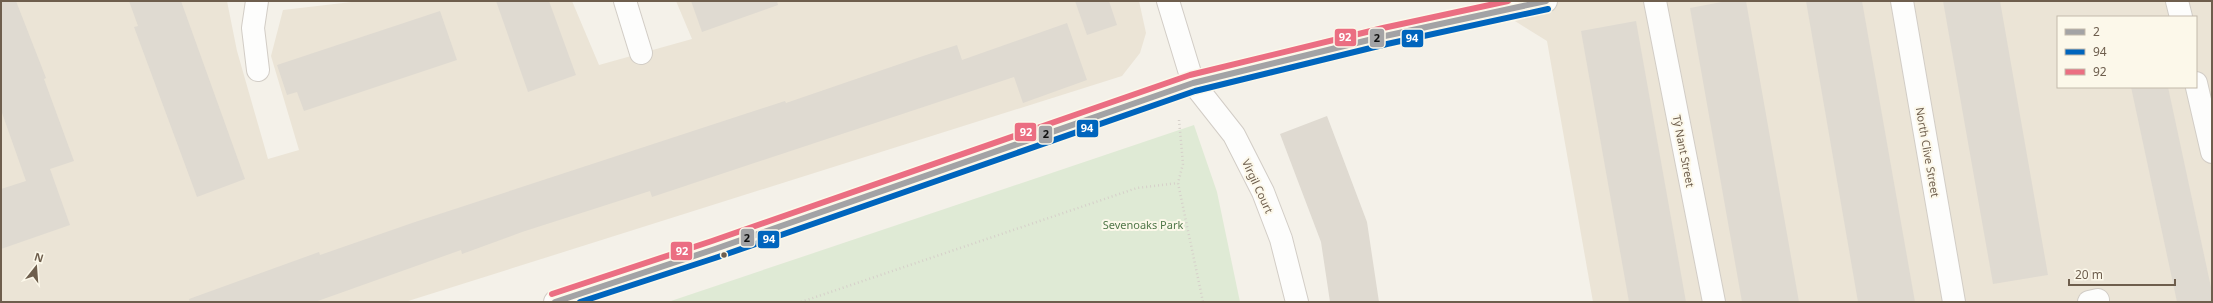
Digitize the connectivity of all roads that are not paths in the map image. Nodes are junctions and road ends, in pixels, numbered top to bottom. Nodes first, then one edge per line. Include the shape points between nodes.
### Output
1 (257, 1) edge
2 (625, 1) edge
3 (1168, 1) edge
4 (1546, 1) edge
5 (1655, 1) edge
6 (1902, 1) edge
7 (2177, 1) edge
8 (2181, 16) edge
9 (641, 53) dead end
10 (258, 70) dead end
11 (1185, 86) junction
12 (2197, 87) edge
13 (2212, 152) edge
14 (555, 302) edge
15 (1297, 302) edge
16 (1714, 302) edge
17 (1954, 302) edge

1 - 10 street via 253,28
2 - 9 street
3 - 11 street
4 - 11 street via 1384,36
5 - 16 street, Tŷ Nant Street
6 - 17 street, North Clive Street
7 - 8 street
11 - 14 street
11 - 15 street, Virgil Court via 1234,135 1264,192 1281,239
12 - 13 street

